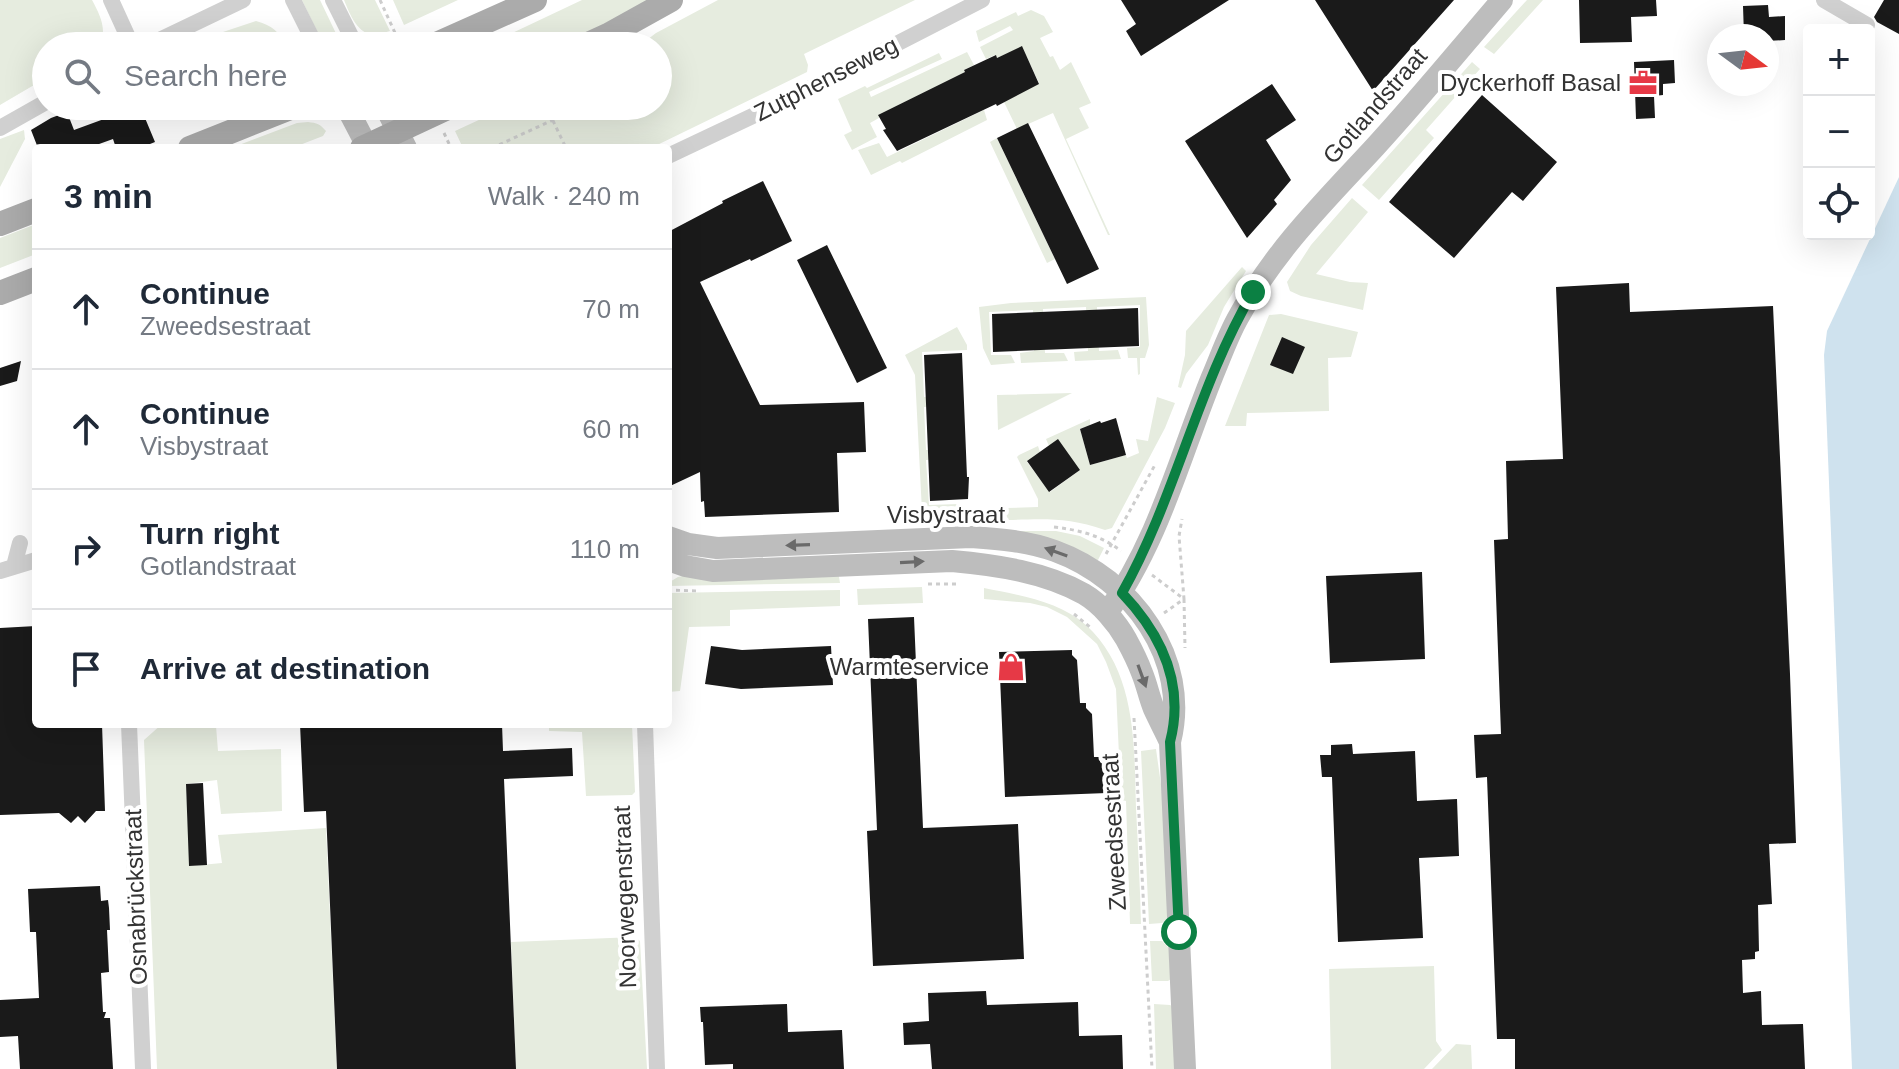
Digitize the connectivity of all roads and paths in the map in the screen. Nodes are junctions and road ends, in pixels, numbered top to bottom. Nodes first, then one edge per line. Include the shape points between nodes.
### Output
1 (111, 0) edge
2 (243, 0) edge
3 (293, 0) edge
4 (333, 0) edge
5 (380, 0) edge
6 (535, 0) edge
7 (671, 0) edge
8 (982, 0) edge
9 (1502, 0) edge
10 (1824, 0) edge
11 (1865, 24) edge
12 (126, 32) edge
13 (176, 32) edge
14 (309, 32) edge
15 (349, 32) edge
16 (395, 32) edge
17 (463, 32) edge
18 (613, 32) edge
19 (32, 110) edge
20 (260, 120) edge
21 (353, 120) edge
22 (392, 120) edge
23 (431, 120) edge
24 (553, 120) joint
25 (0, 128) edge
26 (402, 140) edge
27 (200, 144) edge
28 (365, 144) edge
29 (381, 144) edge
30 (501, 144) edge
31 (564, 144) edge
32 (672, 154) edge
33 (32, 212) edge
34 (0, 224) edge
35 (32, 281) edge
36 (0, 293) edge
37 (1161, 454) dead end
38 (1183, 508) dead end
39 (672, 538) edge
40 (20, 543) dead end
41 (32, 561) edge
42 (672, 561) edge
43 (7, 569) edge
44 (1097, 572) junction
45 (928, 584) dead end
46 (973, 584) dead end
47 (672, 590) edge
48 (713, 590) dead end
49 (1122, 593) junction
50 (1184, 599) dead end
51 (1079, 604) junction
52 (1100, 621) junction
53 (1134, 717) dead end
54 (129, 728) edge
55 (645, 728) edge
56 (1170, 742) junction
57 (143, 1069) edge
58 (657, 1069) edge
59 (1152, 1069) edge
60 (1185, 1069) edge

1 - 12 street
2 - 13 street
3 - 14 street
4 - 15 street
5 - 16 path
6 - 17 main road
7 - 18 main road
8 - 32 street, Zutphenseweg
9 - 49 street, Gotlandstraat via 1286,245 1253,292 1230,333 1160,515
10 - 11 street
19 - 25 street
20 - 27 main road
21 - 28 street
22 - 26 street
23 - 26 main road
24 - 30 path
24 - 31 path
26 - 29 main road
33 - 34 main road
35 - 36 main road
37 - 44 path
38 - 50 path via 1179,536
44 -> 39 street, Visbystraat via 1054,551 1007,539 717,548
40 - 43 street
41 - 43 street
42 -> 51 street, Visbystraat via 713,571 972,563 1052,580
44 - 49 street, Visbystraat
45 - 46 path
47 - 48 path
49 - 52 street, Gotlandstraat
49 - 56 street, Visbystraat via 1149,625 1171,677 1175,721
51 - 52 street, Visbystraat
51 - 52 path
52 -> 56 street, Visbystraat via 1126,639
53 - 59 path, Zweedsestraat
54 - 57 street, Osnabrückstraat
55 - 58 street, Noorwegenstraat
56 - 60 street

